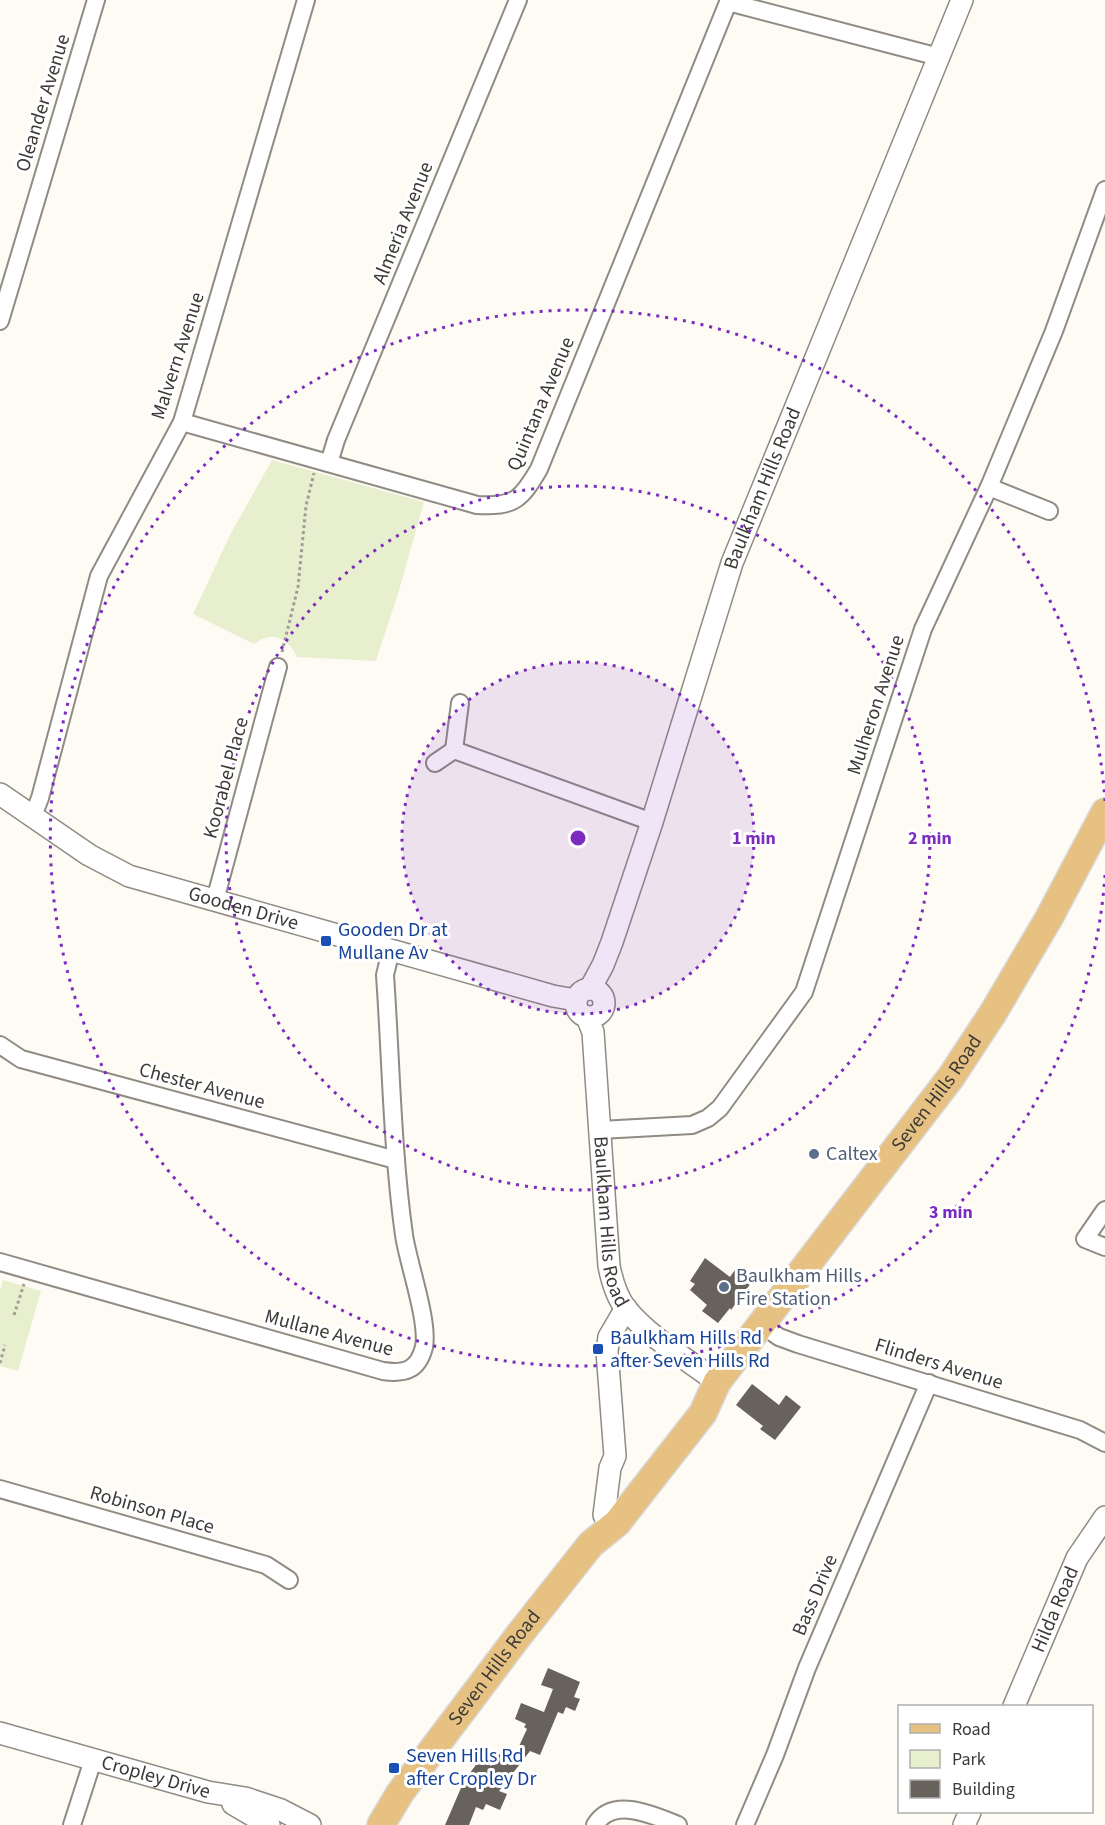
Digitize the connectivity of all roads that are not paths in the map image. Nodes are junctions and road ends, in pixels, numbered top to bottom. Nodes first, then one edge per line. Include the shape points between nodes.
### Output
1 (96, 0) edge
2 (306, 0) edge
3 (518, 0) edge
4 (962, 0) edge
5 (728, 1) edge
6 (939, 57) junction
7 (1105, 190) edge
8 (0, 321) edge
9 (182, 422) junction
10 (323, 461) junction
11 (989, 488) junction
12 (1049, 511) dead end
13 (279, 667) road end
14 (460, 703) dead end
15 (454, 750) junction
16 (435, 763) dead end
17 (0, 794) edge
18 (1105, 812) edge
19 (33, 816) junction
20 (652, 822) junction
21 (214, 900) junction
22 (391, 950) junction
23 (583, 994) junction
24 (0, 1045) edge
25 (600, 1130) junction
26 (396, 1160) junction
27 (1105, 1210) edge
28 (1105, 1247) edge
29 (0, 1262) edge
30 (626, 1308) junction
31 (762, 1324) junction
32 (717, 1382) junction
33 (929, 1383) junction
34 (1105, 1443) edge
35 (0, 1489) edge
36 (603, 1515) junction
37 (1105, 1517) edge
38 (591, 1544) junction
39 (289, 1580) dead end
40 (1015, 1705) edge
41 (0, 1733) edge
42 (93, 1760) junction
43 (208, 1792) junction
44 (399, 1793) junction
45 (72, 1825) edge
46 (269, 1825) edge
47 (309, 1825) edge
48 (363, 1825) edge
49 (381, 1825) edge
50 (595, 1825) edge
51 (678, 1825) edge
52 (745, 1825) edge

1 - 8 street, Oleander Avenue
2 - 9 street, Malvern Avenue
3 - 10 street, Almeria Avenue via 336,440
4 - 6 street, Baulkham Hills Road
5 - 6 street
5 - 10 street, Quintana Avenue via 539,469 517,500 498,506 477,505
6 - 20 street, Baulkham Hills Road via 732,563
7 - 11 street, Mulheron Avenue via 1054,331
9 - 10 street, Quintana Avenue
9 - 19 street, Malvern Avenue via 99,576
11 - 12 street
11 - 25 street, Mulheron Avenue via 923,629 801,998 720,1108 708,1118 692,1125
13 - 21 street, Koorabel Place
14 - 15 street
15 - 16 street
15 - 20 street
17 - 19 street, Gooden Drive
18 - 31 main road, Seven Hills Road via 1043,927 951,1077
19 - 21 street, Gooden Drive via 89,855 129,876
20 - 23 street, Baulkham Hills Road via 603,965
21 - 22 street, Gooden Drive
22 - 23 street, Gooden Drive via 553,996
22 - 26 street, Mullane Avenue via 386,975
23 - 25 street, Baulkham Hills Road via 577,1010 588,1017 593,1032
24 - 26 street, Chester Avenue via 21,1059
25 - 30 street, Baulkham Hills Road via 609,1266
26 - 29 street, Mullane Avenue via 404,1236 424,1345 420,1359 400,1373
27 - 28 street via 1085,1239
30 - 32 street, Baulkham Hills Road via 644,1327
30 - 36 street via 612,1328 608,1344 615,1456
31 - 32 main road, Seven Hills Road
31 - 33 street, Flinders Avenue via 778,1337
32 - 36 main road, Seven Hills Road via 696,1397
32 - 38 main road, Seven Hills Road via 704,1413 616,1523
33 - 34 street, Flinders Avenue via 1080,1430
33 - 52 street, Bass Drive via 807,1668
35 - 39 street, Robinson Place via 266,1565
36 - 38 main road, Seven Hills Road
37 - 40 street, Hilda Road via 1077,1558
38 - 44 main road, Seven Hills Road
41 - 42 street, Cropley Drive
42 - 43 street, Cropley Drive
42 - 45 street
43 - 46 street
43 - 47 street, Cropley Drive via 254,1801
44 - 48 main road, Seven Hills Road
44 - 49 main road, Seven Hills Road
50 - 51 street via 600,1817 620,1809 647,1813

